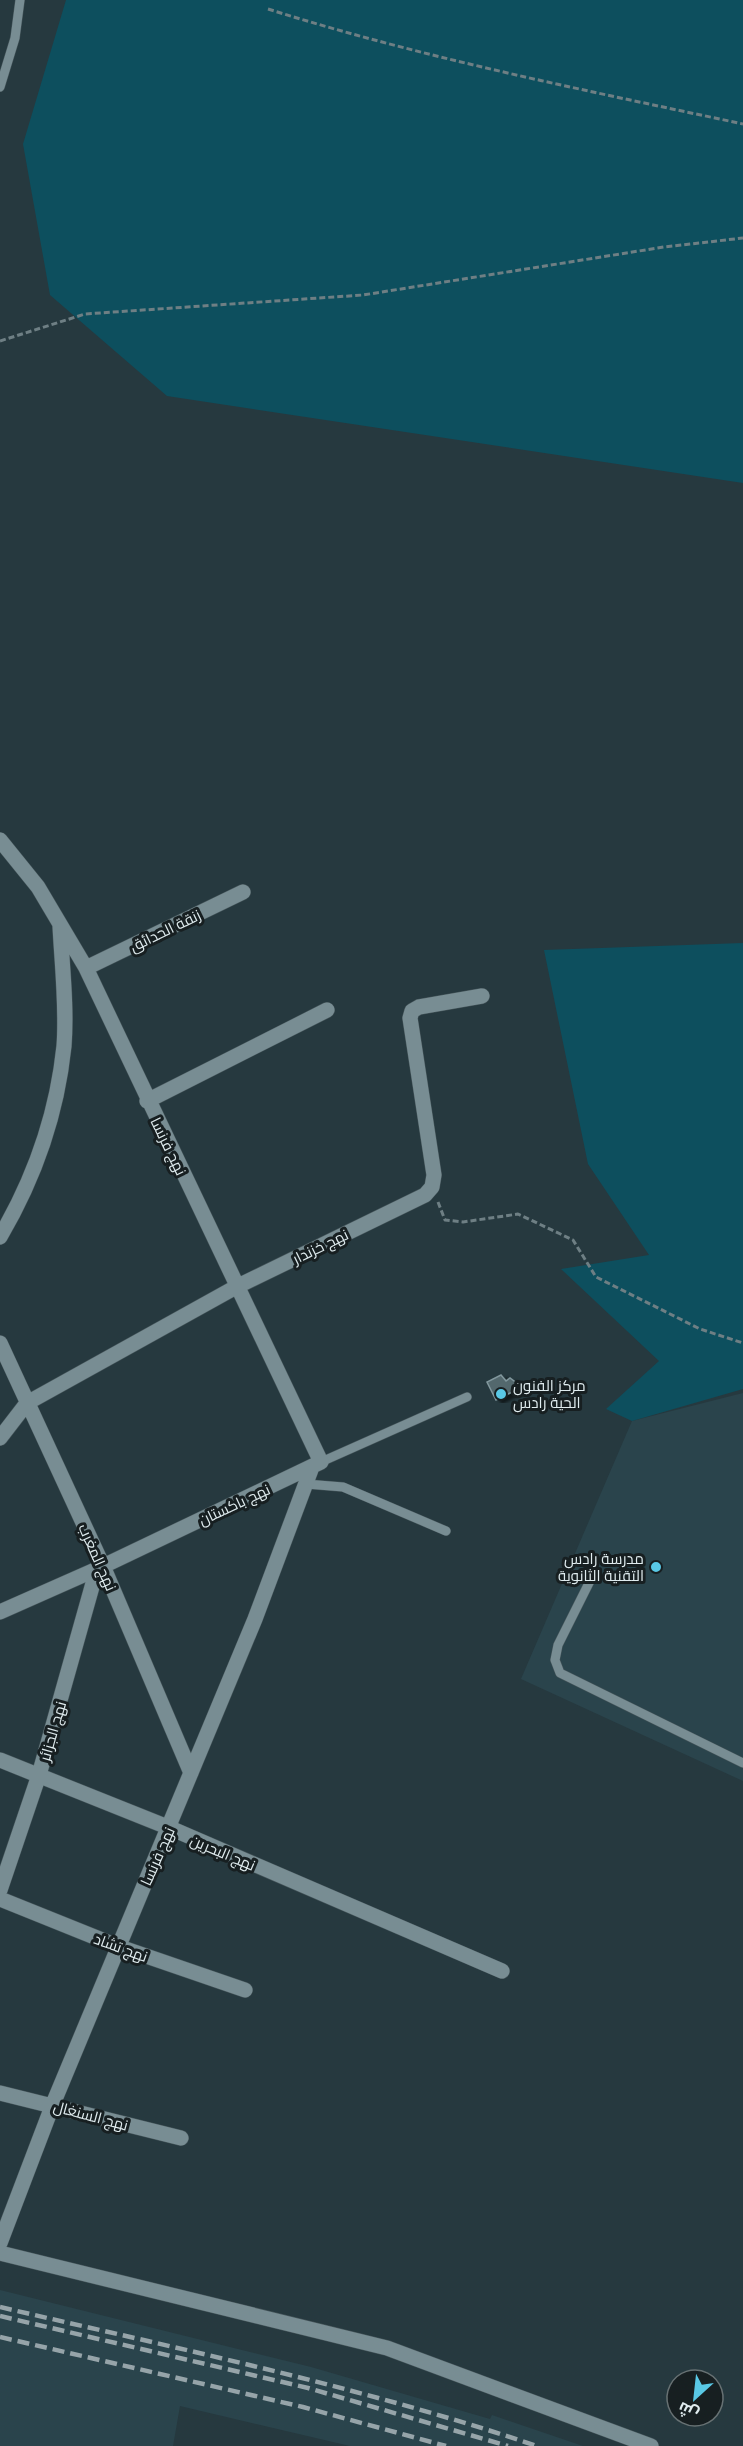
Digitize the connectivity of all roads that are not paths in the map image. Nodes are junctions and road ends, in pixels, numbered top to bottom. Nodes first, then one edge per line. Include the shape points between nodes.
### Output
1 (20, 0) edge
2 (0, 87) edge
3 (0, 840) edge
4 (243, 892) dead end
5 (60, 923) junction
6 (86, 968) junction
7 (482, 996) dead end
8 (327, 1010) dead end
9 (147, 1101) junction
10 (0, 1237) edge
11 (236, 1287) junction
12 (0, 1343) edge
13 (467, 1397) dead end
14 (27, 1403) junction
15 (0, 1438) edge
16 (316, 1464) junction
17 (306, 1484) junction
18 (446, 1531) dead end
19 (100, 1568) junction
20 (590, 1581) dead end
21 (0, 1612) edge
22 (0, 1760) edge
23 (743, 1763) edge
24 (191, 1773) junction
25 (39, 1775) junction
26 (170, 1828) junction
27 (0, 1890) edge
28 (0, 1899) edge
29 (117, 1946) junction
30 (502, 1971) dead end
31 (245, 1990) dead end
32 (0, 2093) edge
33 (53, 2104) junction
34 (180, 2138) dead end
35 (0, 2243) edge
36 (0, 2253) edge
37 (651, 2446) edge

1 - 2 lane via 15,38
3 - 5 street, نهج فرنسا via 38,887
4 - 6 street, زنقة الحدائق
5 - 6 street, نهج فرنسا
5 - 10 street via 64,1044 56,1098 33,1172
6 - 9 street, نهج فرنسا
7 - 11 street, نهج خزندار via 419,1007 410,1018 434,1174 432,1187 424,1195
8 - 9 street
9 - 11 street, نهج فرنسا
11 - 14 street, نهج خزندار
11 - 16 street, نهج فرنسا
12 - 14 street, نهج المغرب
13 - 16 lane, نهج باكستان
14 - 15 street, نهج خزندار
14 - 19 street, نهج المغرب
16 - 17 street, نهج فرنسا
16 - 19 street, نهج باكستان
17 - 18 lane via 343,1487
17 - 24 street, نهج فرنسا
19 - 21 street, نهج باكستان
19 - 24 street, نهج المغرب
19 - 25 street, نهج الجزائر
20 - 23 lane via 558,1645 555,1660 560,1673
22 - 25 street, نهج البحرين
24 - 26 street, نهج فرنسا
25 - 26 street, نهج البحرين
25 - 27 street, نهج الجزائر
26 - 29 street, نهج فرنسا
26 - 30 street, نهج البحرين
28 - 29 street, نهج تشاد
29 - 31 street, نهج تشاد
29 - 33 street, نهج فرنسا
32 - 33 street, نهج السنغال
33 - 34 street, نهج السنغال
33 - 35 street, نهج فرنسا
36 - 37 street via 387,2348

